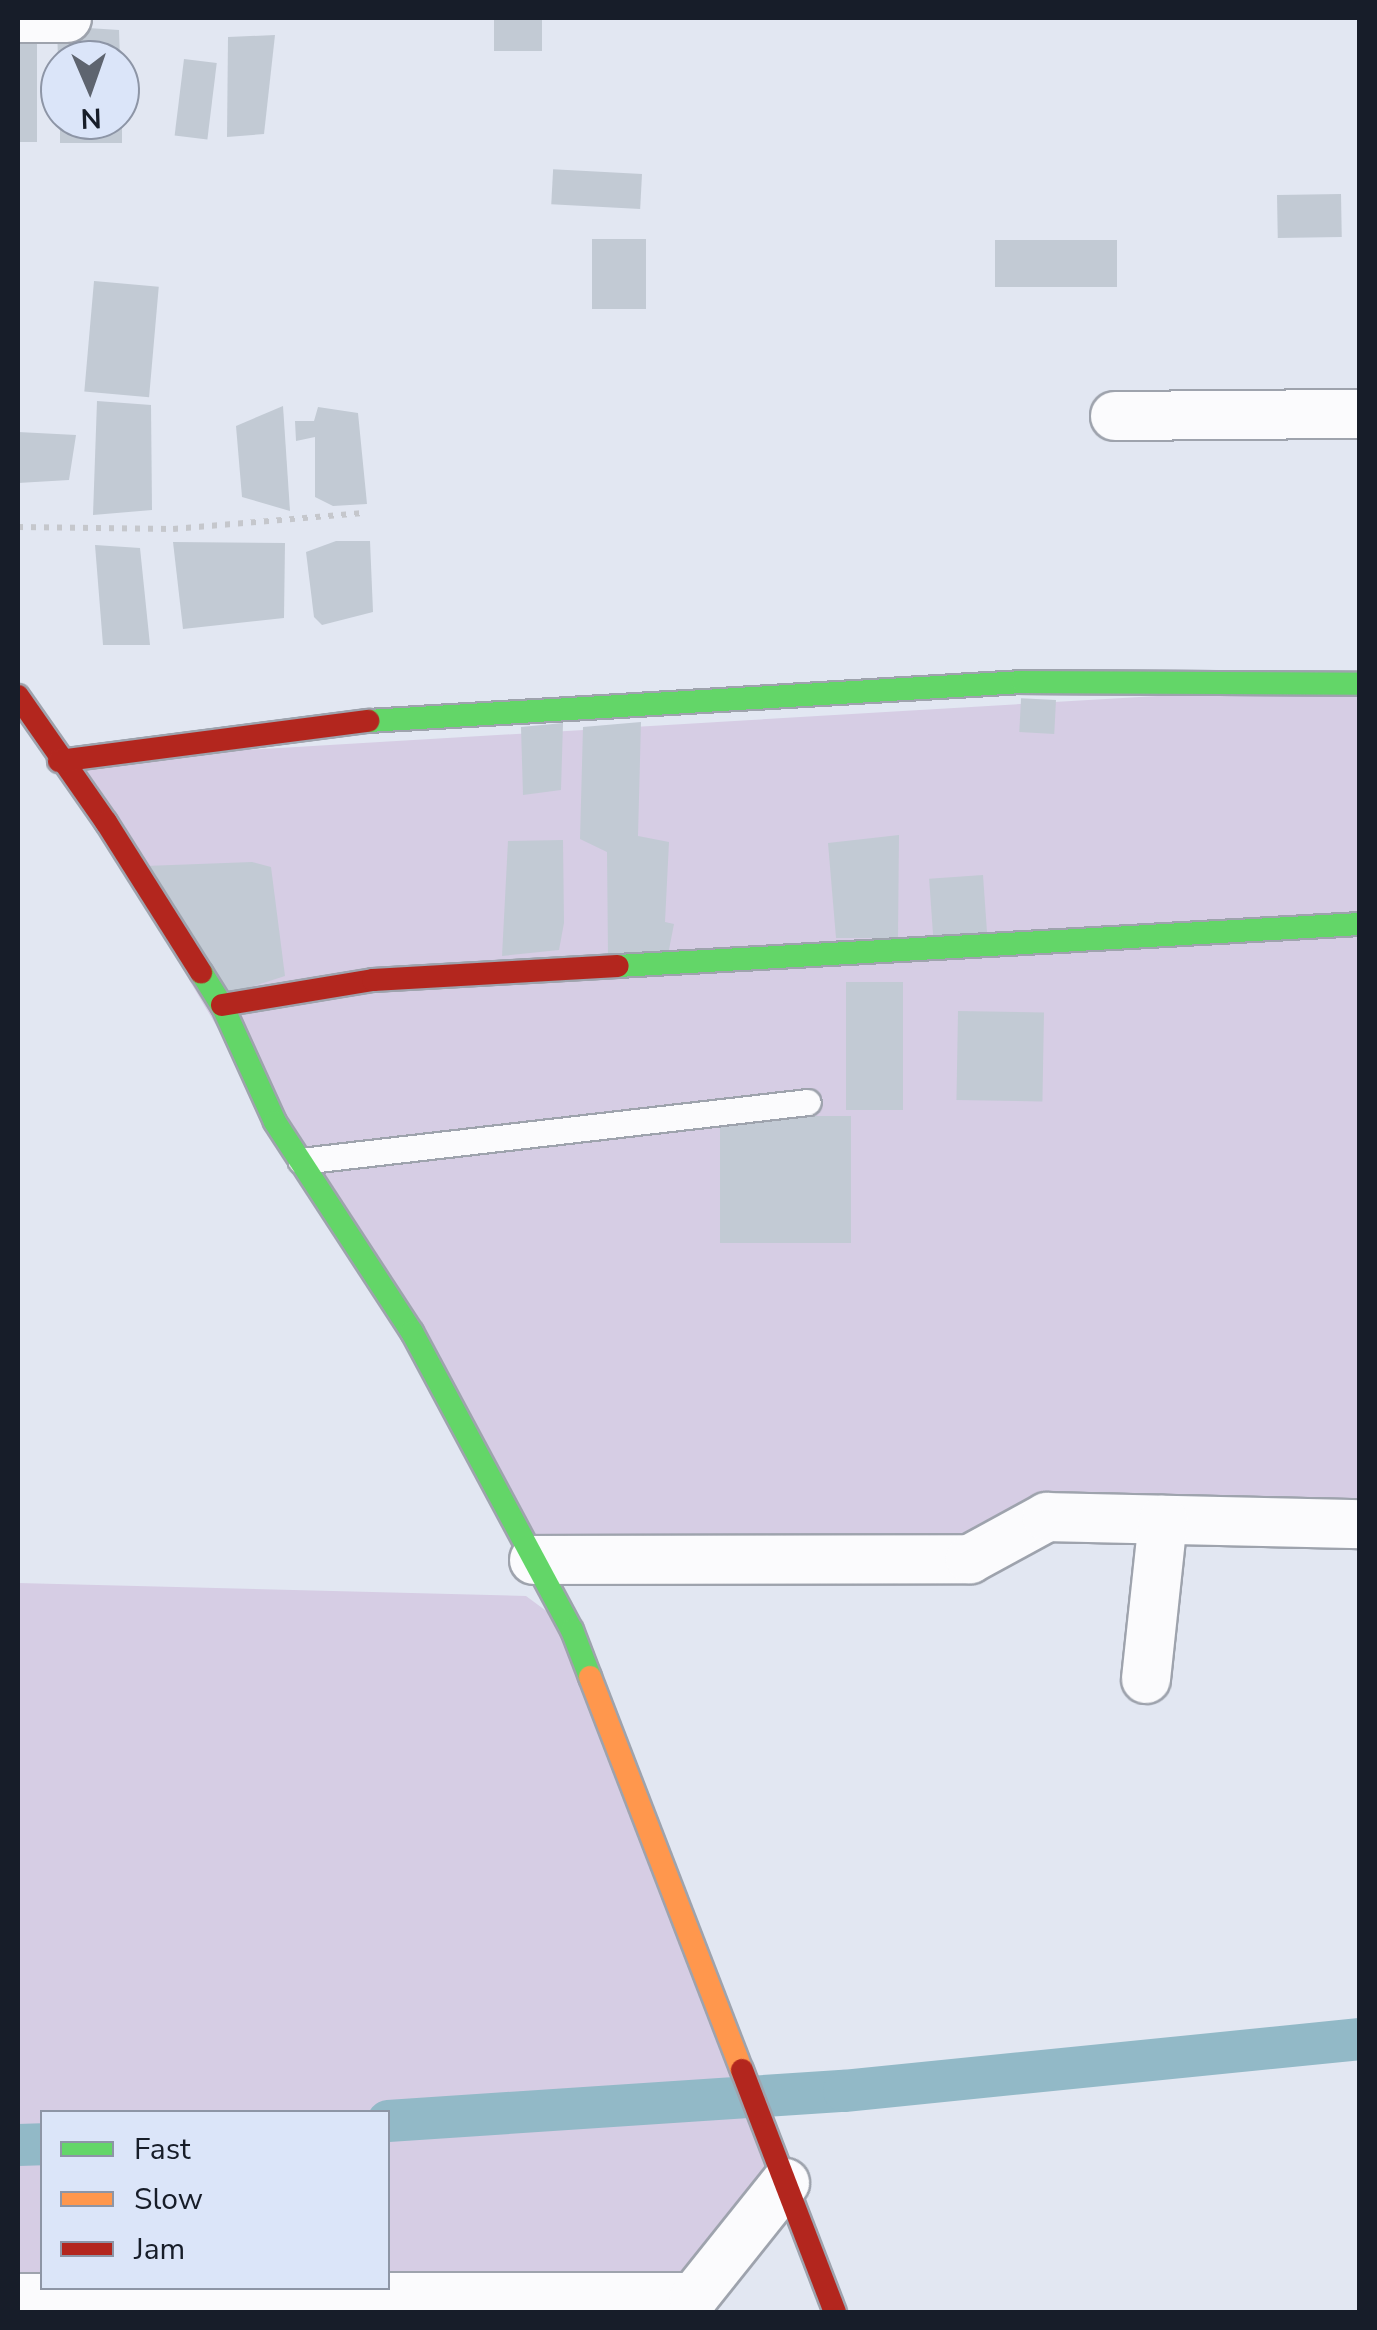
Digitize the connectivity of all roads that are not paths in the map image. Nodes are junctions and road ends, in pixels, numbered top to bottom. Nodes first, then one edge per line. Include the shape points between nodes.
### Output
1 (18, 18) edge
2 (66, 18) edge
3 (1360, 414) edge
4 (1115, 416) dead end
5 (1360, 684) edge
6 (18, 696) edge
7 (59, 761) junction
8 (1360, 924) edge
9 (222, 1006) junction
10 (808, 1102) dead end
11 (300, 1161) junction
12 (1164, 1520) junction
13 (1360, 1524) edge
14 (534, 1560) junction
15 (1146, 1679) dead end
16 (785, 2183) junction
17 (18, 2298) edge
18 (835, 2312) edge

1 - 2 street
3 - 4 street
5 - 7 street via 1024,682 396,716
6 - 7 street
7 - 9 street via 106,822
8 - 9 street via 373,980
9 - 11 street
10 - 11 lane
11 - 14 street via 412,1332
12 - 13 street
12 - 14 street via 1047,1517 970,1559
12 - 15 street
14 - 16 street via 572,1630
16 - 17 street via 694,2297
16 - 18 street

